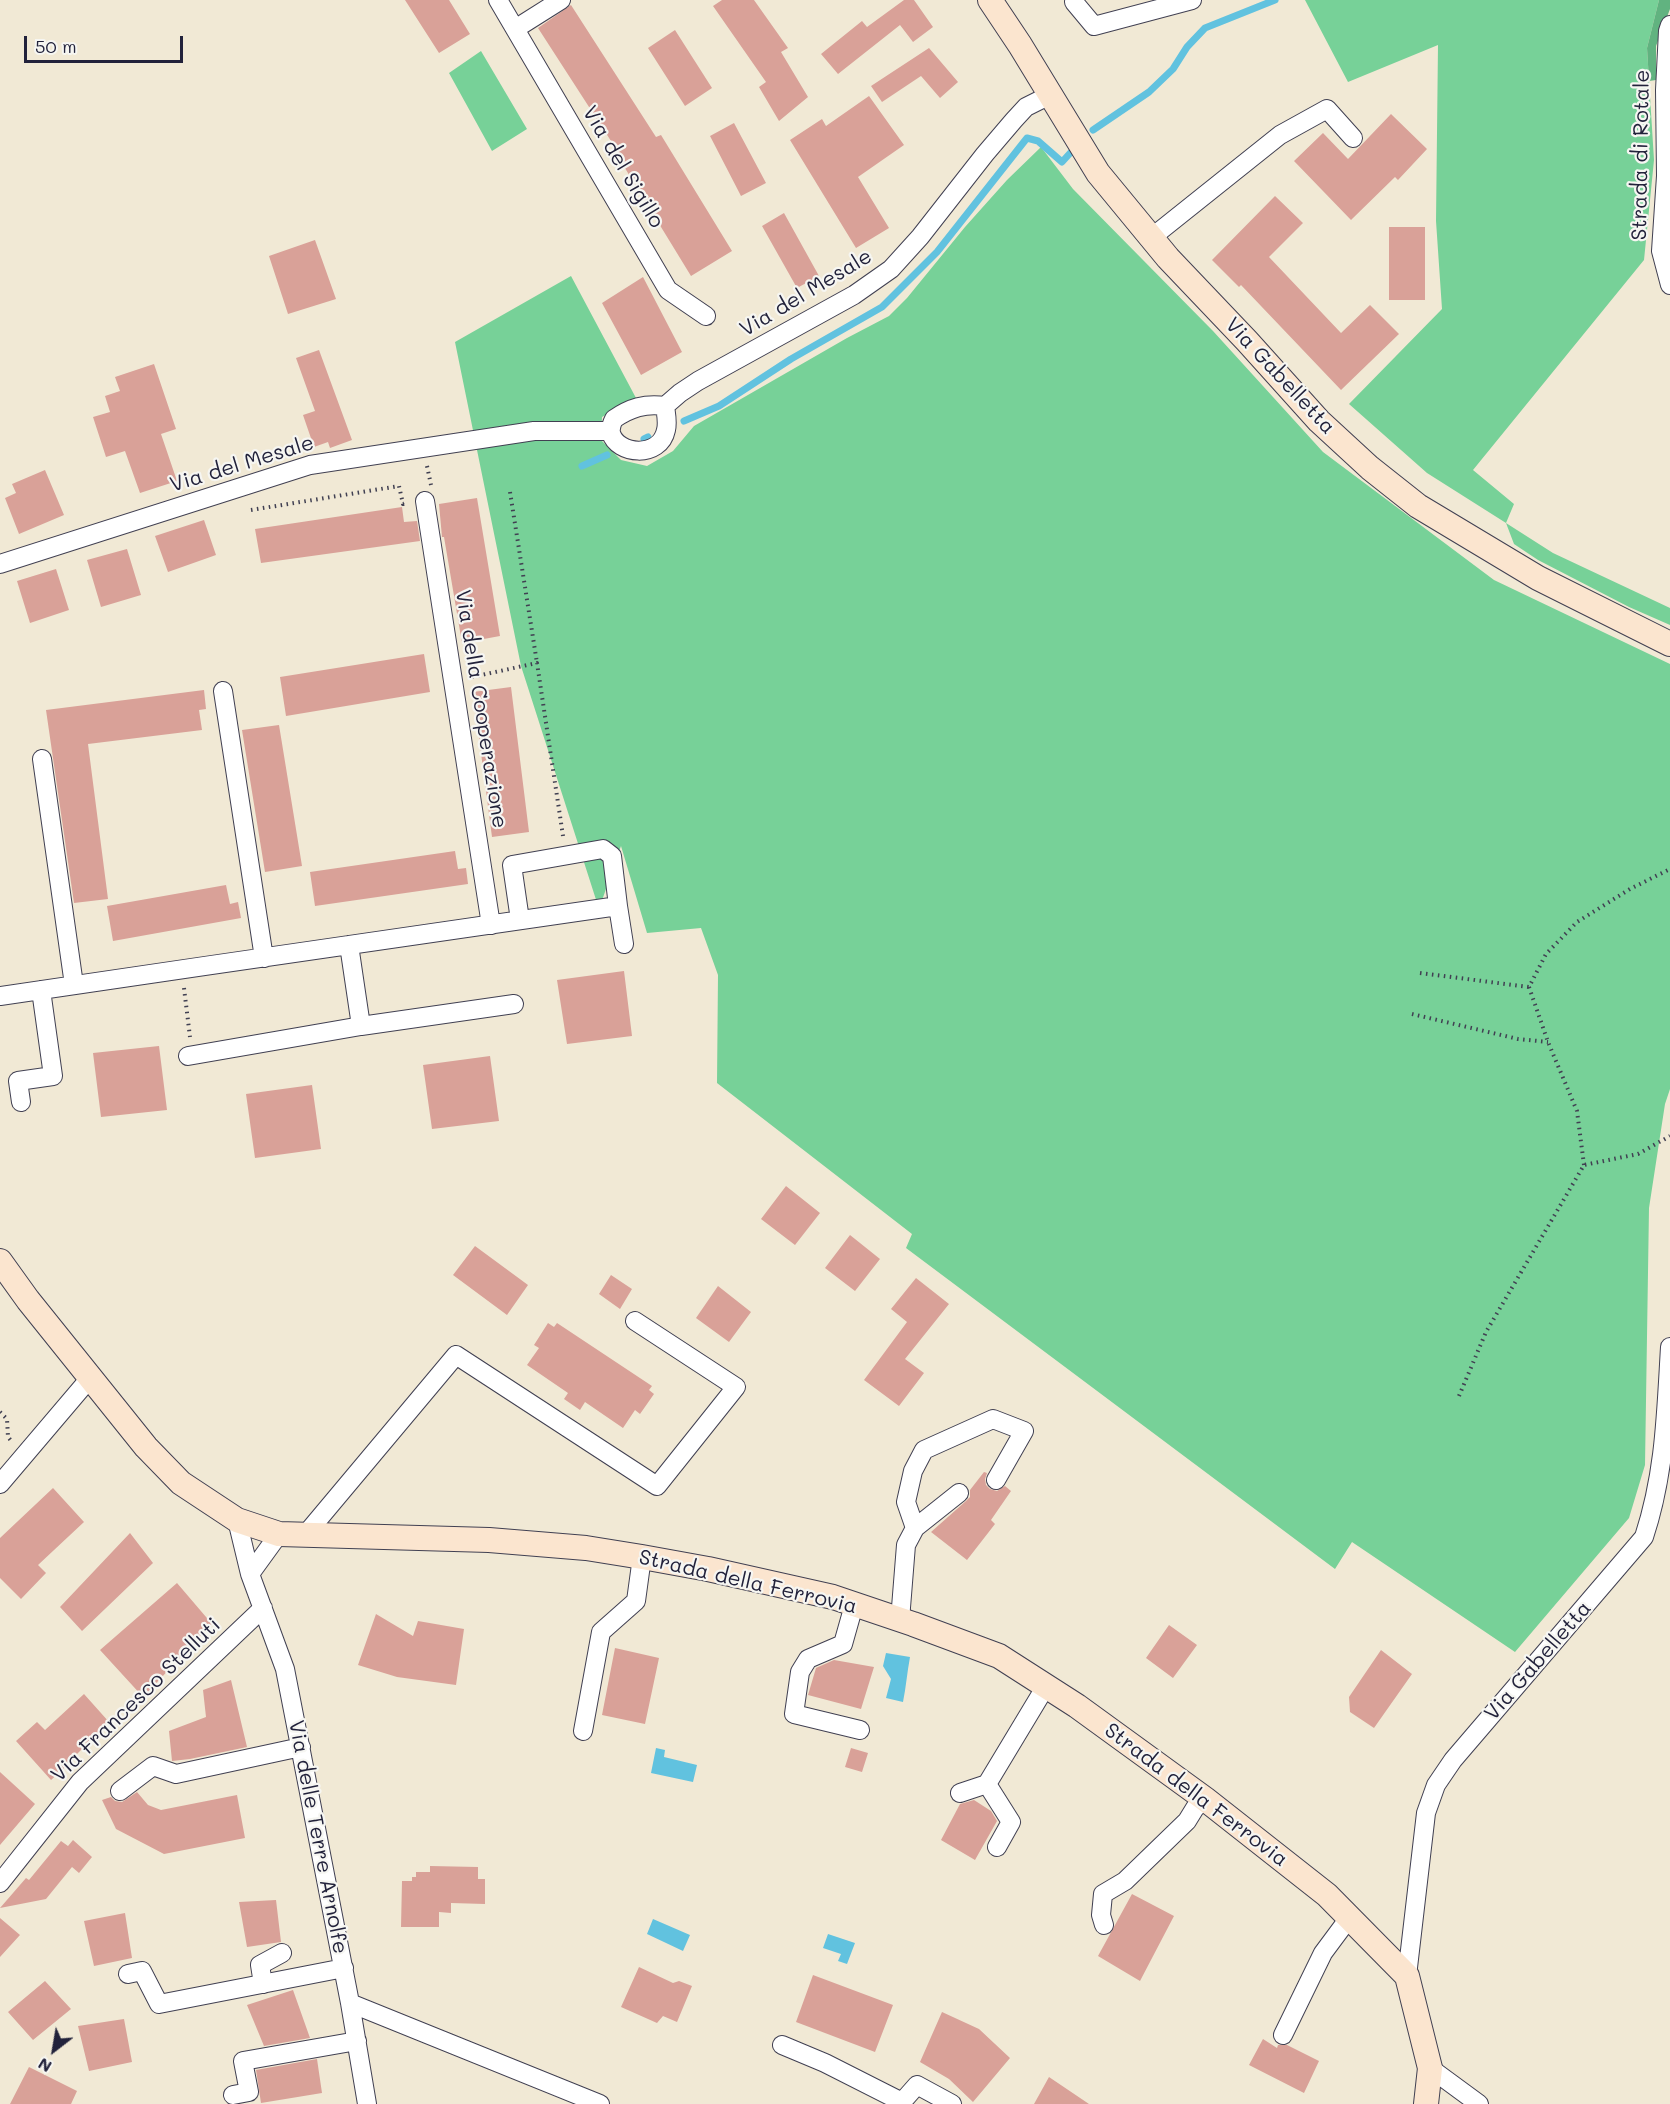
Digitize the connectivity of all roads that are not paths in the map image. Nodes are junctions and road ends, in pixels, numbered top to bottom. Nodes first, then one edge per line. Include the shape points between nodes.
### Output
1 (498, 0) edge
2 (561, 0) edge
3 (990, 0) edge
4 (1071, 0) edge
5 (1192, 0) edge
6 (1670, 25) edge
7 (515, 29) junction
8 (1050, 95) junction
9 (1353, 138) dead end
10 (1151, 238) junction
11 (1670, 285) edge
12 (705, 316) dead end
13 (665, 406) junction
14 (610, 430) junction
15 (425, 501) road end
16 (0, 564) edge
17 (1670, 644) edge
18 (223, 691) dead end
19 (42, 759) dead end
20 (618, 906) junction
21 (520, 920) junction
22 (492, 925) junction
23 (624, 944) dead end
24 (349, 945) junction
25 (264, 958) junction
26 (74, 985) junction
27 (41, 990) junction
28 (0, 996) edge
29 (514, 1004) dead end
30 (361, 1026) junction
31 (190, 1055) road end
32 (21, 1102) dead end
33 (0, 1261) edge
34 (635, 1321) dead end
35 (1670, 1347) edge
36 (90, 1378) junction
37 (996, 1480) dead end
38 (0, 1484) edge
39 (959, 1493) dead end
40 (237, 1520) junction
41 (915, 1528) junction
42 (279, 1534) junction
43 (306, 1534) junction
44 (642, 1557) junction
45 (250, 1574) junction
46 (854, 1605) junction
47 (263, 1608) junction
48 (900, 1620) junction
49 (1046, 1686) junction
50 (860, 1730) dead end
51 (583, 1731) dead end
52 (301, 1747) junction
53 (987, 1784) junction
54 (120, 1791) dead end
55 (960, 1793) dead end
56 (1205, 1799) junction
57 (997, 1847) dead end
58 (0, 1883) edge
59 (1349, 1918) junction
60 (1104, 1925) dead end
61 (282, 1953) dead end
62 (344, 1968) junction
63 (128, 1974) dead end
64 (1407, 1976) junction
65 (263, 1984) junction
66 (351, 2002) junction
67 (1282, 2035) dead end
68 (357, 2041) junction
69 (782, 2045) dead end
70 (1430, 2068) junction
71 (233, 2095) dead end
72 (902, 2103) edge
73 (367, 2104) edge
74 (600, 2104) edge
75 (952, 2104) edge
76 (1426, 2104) edge
77 (1479, 2104) edge

1 - 7 street, Via del Sigillo
2 - 7 street
3 - 8 street, Via Gabelletta
4 - 5 street via 1094,26
6 - 11 street, Strada di Rotale via 1661,250
7 - 12 street, Via del Sigillo via 669,290
8 - 10 street, Via Gabelletta via 1098,173
8 - 13 street, Via del Mesale via 1026,107 1014,120 891,268 854,295 698,381
9 - 10 street via 1327,109 1280,135
10 - 17 street, Via Gabelletta via 1319,422 1418,506 1538,578
13 - 14 street via 636,406 614,419
13 - 14 street via 666,432 652,448 631,450 614,438
14 - 16 street, Via del Mesale via 534,431 310,465
15 - 22 street, Via della Cooperazione
18 - 25 street
19 - 26 street
20 - 21 street
20 - 21 street via 612,856 603,849 512,865
20 - 23 street
21 - 22 street
22 - 24 street
24 - 25 street
24 - 30 street
25 - 26 street
26 - 27 street
27 - 28 street
27 - 32 street via 53,1076 18,1081
29 - 30 street
30 - 31 street
33 - 36 street
34 - 43 street via 736,1387 657,1486 456,1355
35 - 64 street, Via Gabelletta via 1663,1462 1644,1537 1453,1760 1436,1785 1426,1813
36 - 38 street
36 - 40 street via 181,1483
37 - 41 street via 1024,1431 993,1419 924,1450 913,1471 906,1502
39 - 41 street
40 - 42 street, Strada della Ferrovia
40 - 45 street, Via delle Terre Arnolfe
41 - 48 street via 906,1545
42 - 43 street, Strada della Ferrovia
42 - 45 street
43 - 44 street, Strada della Ferrovia via 489,1540
44 - 46 street, Strada della Ferrovia via 833,1597
44 - 51 street via 636,1601 601,1632
45 - 47 street, Via delle Terre Arnolfe
46 - 48 street, Strada della Ferrovia
46 - 50 street via 843,1644 808,1659 800,1672 794,1714
47 - 52 street, Via delle Terre Arnolfe via 285,1669
47 - 58 street, Via Francesco Stelluti via 80,1782
48 - 49 street, Strada della Ferrovia via 999,1656
49 - 53 street
49 - 56 street, Strada della Ferrovia
52 - 54 street via 176,1774 153,1766
52 - 62 street, Via delle Terre Arnolfe
53 - 55 street
53 - 57 street via 1011,1822
56 - 59 street, Strada della Ferrovia via 1327,1895
56 - 60 street via 1125,1881 1103,1894
59 - 64 street, Strada della Ferrovia
59 - 67 street via 1323,1953
61 - 65 street via 260,1965
62 - 65 street
62 - 66 street, Via delle Terre Arnolfe
63 - 65 street via 142,1971 159,2004
64 - 70 street
66 - 68 street, Via delle Terre Arnolfe
66 - 74 street
68 - 71 street via 243,2061 249,2092
68 - 73 street, Via delle Terre Arnolfe
69 - 72 street
70 - 76 street
70 - 77 street
72 - 75 street via 917,2085

